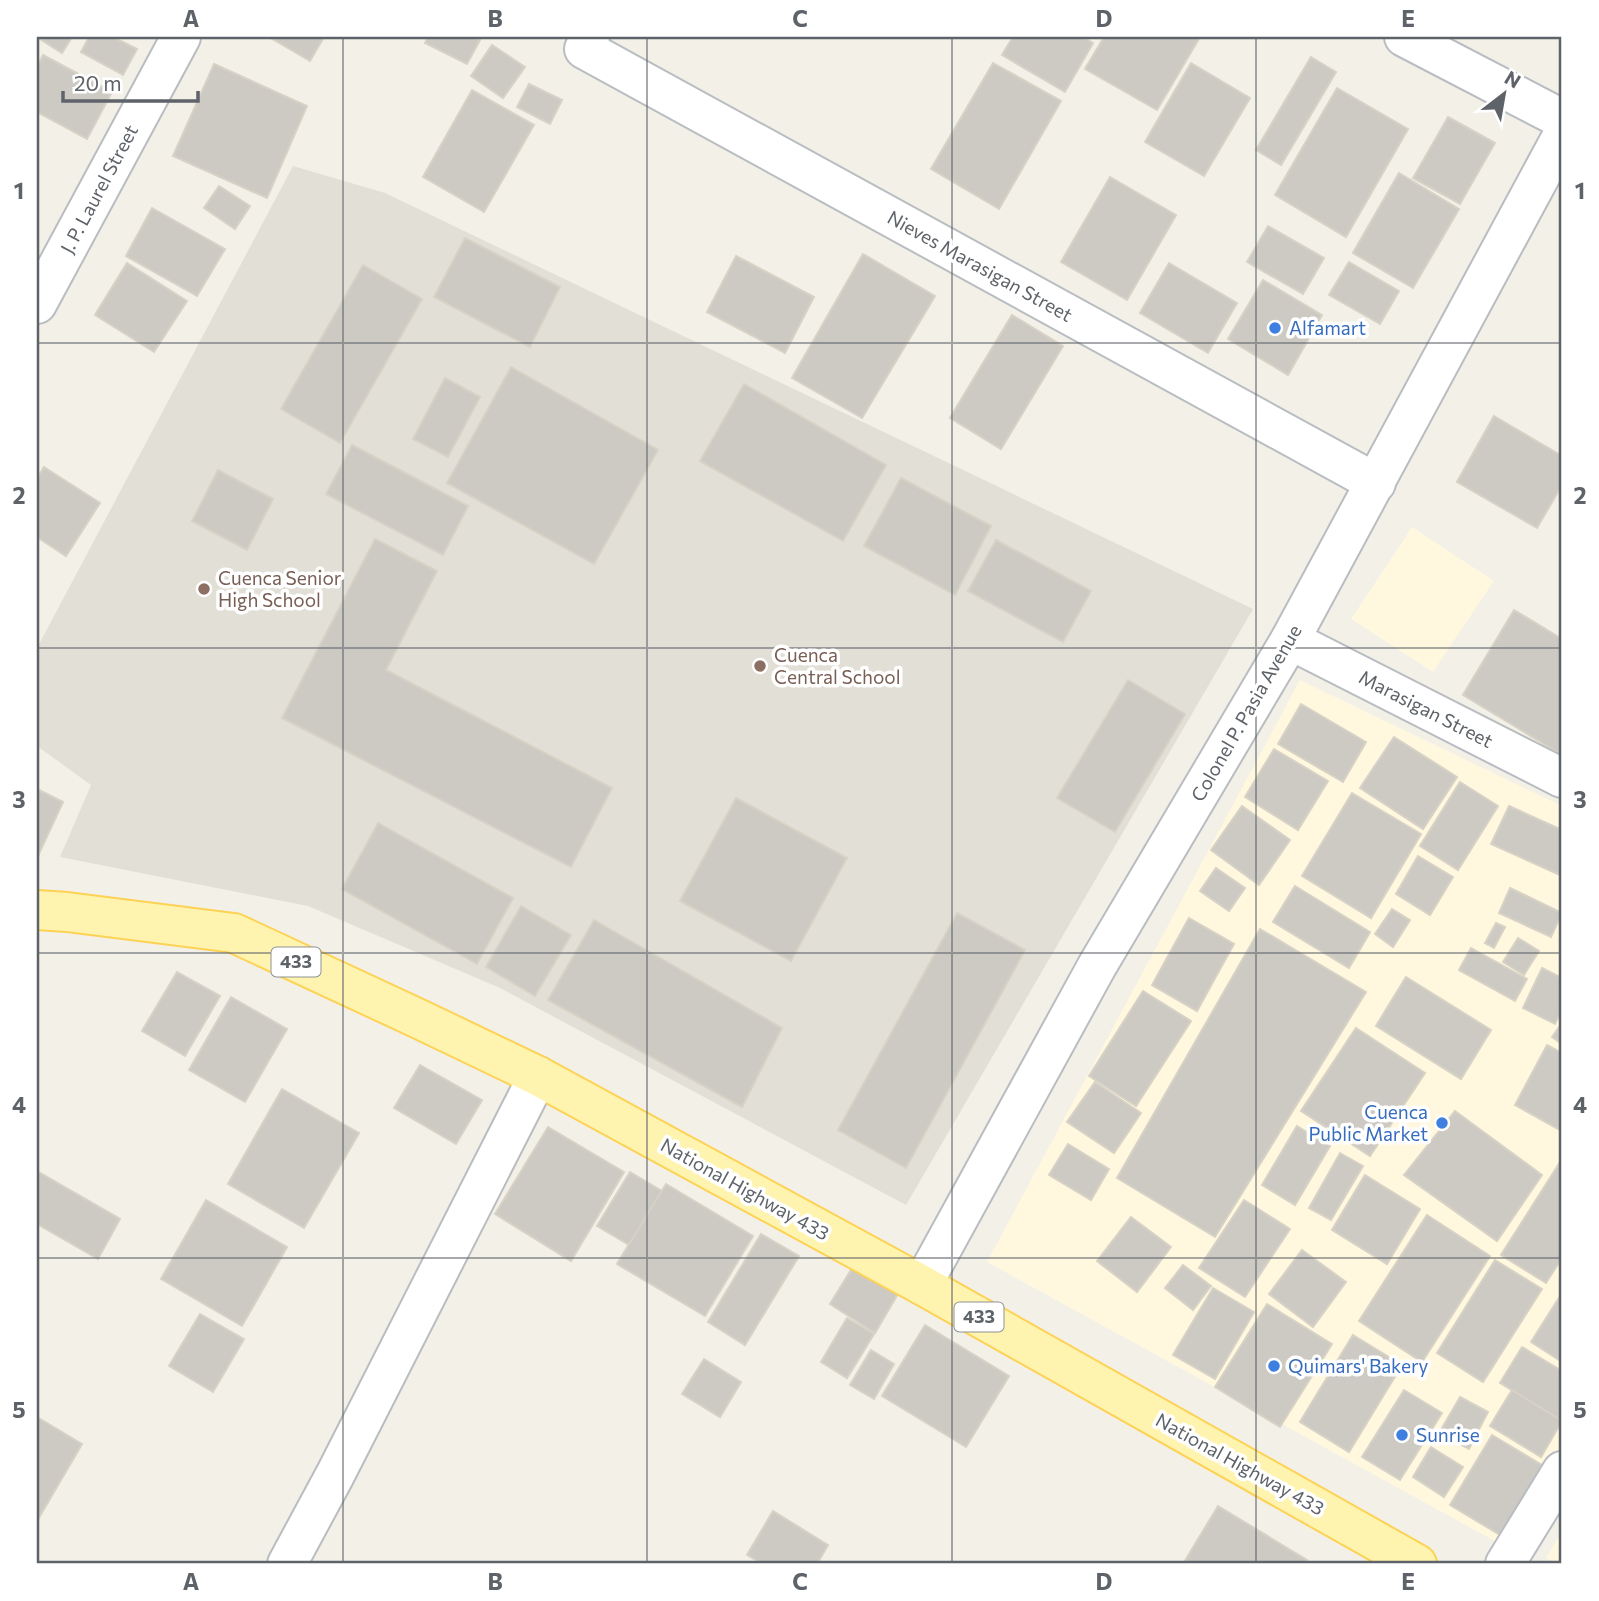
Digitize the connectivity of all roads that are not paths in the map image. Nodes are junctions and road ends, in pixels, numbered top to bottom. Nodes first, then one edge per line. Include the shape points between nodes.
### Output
1 (181, 37) edge
2 (1404, 37) edge
3 (587, 43) edge
4 (1562, 119) edge
5 (1562, 136) edge
6 (37, 304) edge
7 (1376, 483) junction
8 (1290, 640) junction
9 (1562, 778) edge
10 (37, 910) edge
11 (538, 1076) junction
12 (922, 1285) junction
13 (1562, 1471) edge
14 (287, 1564) edge
15 (1417, 1564) edge
16 (1505, 1564) edge

1 - 6 street, J. P. Laurel Street
2 - 4 street
3 - 7 street, Nieves Marasigan Street
5 - 7 street, Colonel P. Pasia Avenue
7 - 8 street, Colonel P. Pasia Avenue
8 - 9 street, Marasigan Street
8 - 12 street, Colonel P. Pasia Avenue via 1097,966
10 - 11 main road, National Highway 433 / 433 via 234,933
11 - 12 main road, National Highway 433 / 433
11 - 14 street
12 - 15 main road, National Highway 433 / 433
13 - 16 street

